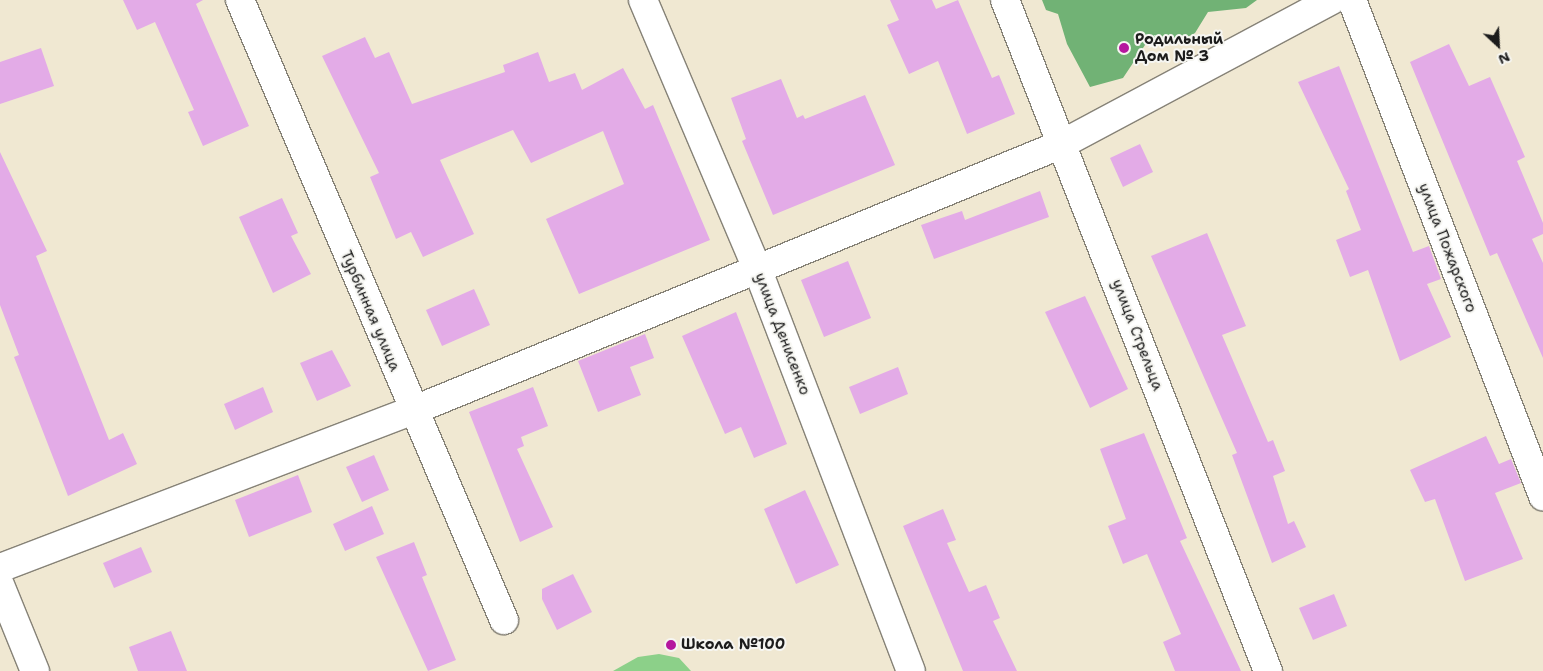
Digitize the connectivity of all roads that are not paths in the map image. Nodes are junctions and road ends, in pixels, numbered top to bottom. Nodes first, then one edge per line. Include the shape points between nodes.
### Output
1 (240, 0) edge
2 (643, 0) edge
3 (1005, 0) edge
4 (1332, 0) edge
5 (1352, 0) edge
6 (1062, 144) junction
7 (757, 268) junction
8 (412, 411) junction
9 (1543, 496) edge
10 (0, 568) edge
11 (0, 584) edge
12 (504, 620) dead end
13 (35, 671) edge
14 (911, 671) edge
15 (1268, 671) edge

1 - 8 street, Турбинная улица
2 - 7 street, улица Денисенко
3 - 6 street, улица Стрельца
4 - 6 street
5 - 9 street, улица Пожарского
6 - 7 street
6 - 15 street, улица Стрельца
7 - 8 street
7 - 14 street, улица Денисенко
8 - 10 street
8 - 12 street, Турбинная улица
11 - 13 street

